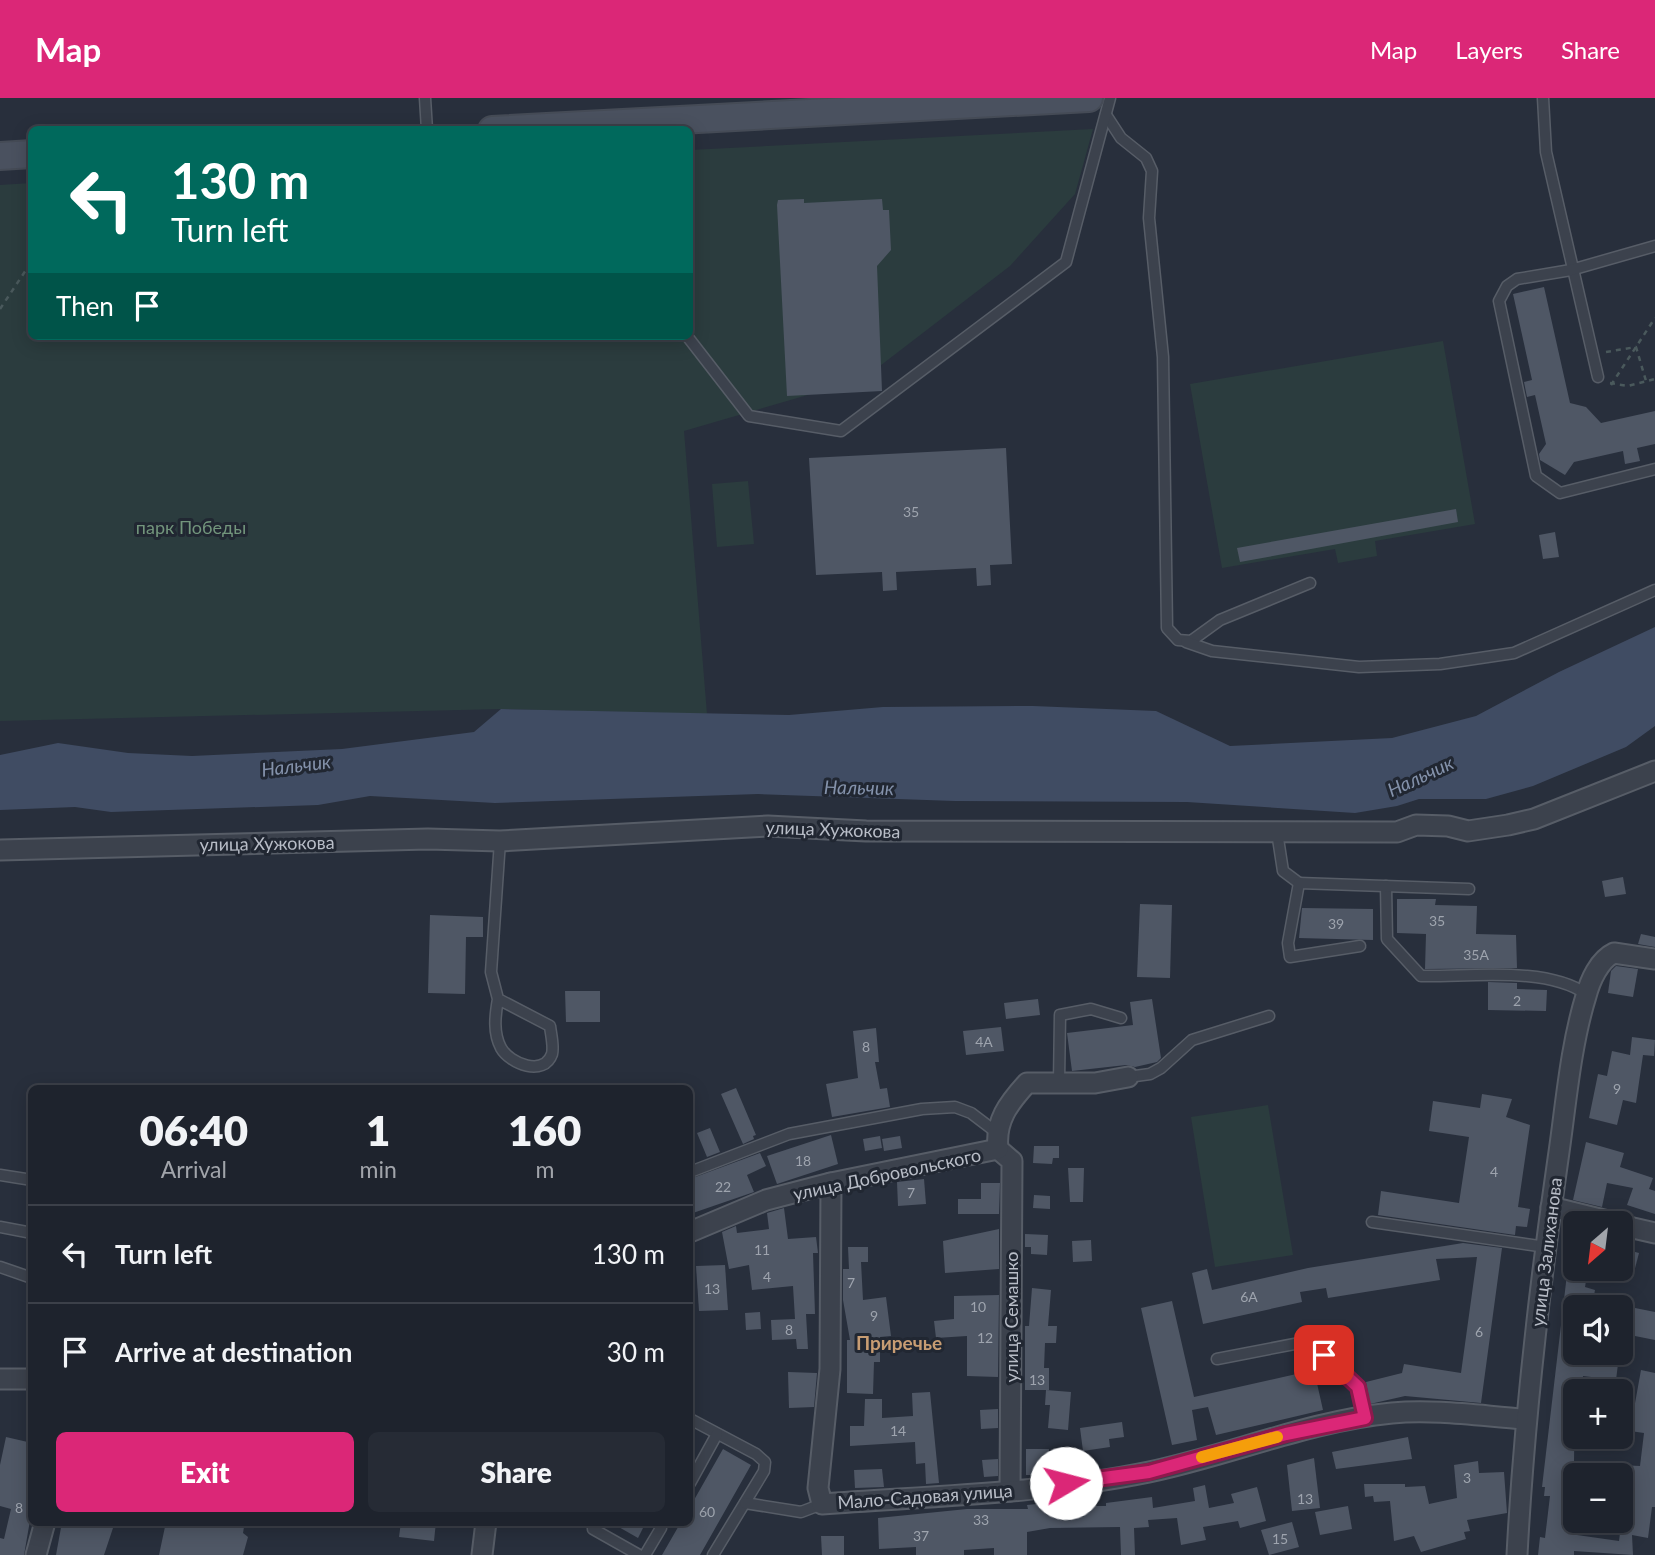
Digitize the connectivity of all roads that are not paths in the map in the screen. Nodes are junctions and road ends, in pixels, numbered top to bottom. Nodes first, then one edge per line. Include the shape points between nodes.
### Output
1 (425, 98) edge
2 (1110, 98) edge
3 (1543, 98) edge
4 (934, 102) edge
5 (1092, 102) edge
6 (427, 126) edge
7 (629, 126) edge
8 (28, 154) edge
9 (0, 156) edge
10 (1655, 246) edge
11 (1571, 270) junction
12 (690, 340) edge
13 (1598, 377) dead end
14 (1655, 469) edge
15 (1310, 583) dead end
16 (1655, 590) edge
17 (1185, 642) junction
18 (1655, 771) edge
19 (1278, 832) junction
20 (500, 841) junction
21 (0, 850) edge
22 (1299, 883) junction
23 (1386, 886) junction
24 (1469, 889) dead end
25 (1360, 946) dead end
26 (1655, 959) edge
27 (1586, 994) junction
28 (498, 999) junction
29 (1269, 1016) dead end
30 (1121, 1018) dead end
31 (1128, 1077) joint
32 (1059, 1083) junction
33 (997, 1141) junction
34 (693, 1171) edge
35 (0, 1175) edge
36 (28, 1179) edge
37 (831, 1183) junction
38 (1551, 1207) junction
39 (1567, 1211) edge
40 (1372, 1222) dead end
41 (0, 1227) edge
42 (1633, 1228) edge
43 (693, 1231) edge
44 (28, 1232) edge
45 (1655, 1233) edge
46 (1546, 1247) junction
47 (0, 1267) edge
48 (28, 1277) edge
49 (1217, 1359) dead end
50 (0, 1379) edge
51 (28, 1379) edge
52 (1365, 1418) junction
53 (1524, 1419) junction
54 (693, 1421) edge
55 (717, 1434) junction
56 (693, 1478) edge
57 (1010, 1491) junction
58 (745, 1503) junction
59 (821, 1504) junction
60 (44, 1526) edge
61 (486, 1526) edge
62 (593, 1526) edge
63 (661, 1528) dead end
64 (36, 1555) edge
65 (482, 1555) edge
66 (639, 1555) edge
67 (645, 1555) edge
68 (713, 1555) edge
69 (1517, 1555) edge

1 - 6 lane
2 - 5 lane
3 - 11 lane via 1546,152
4 - 5 main road
4 - 7 main road
5 - 12 lane via 1066,262 841,431 749,416
5 - 17 lane via 1121,138 1146,158 1152,171 1149,218 1163,357 1167,628 1171,636
8 - 9 main road
10 - 11 lane
11 - 13 lane
11 - 14 lane via 1517,279 1499,301 1534,472 1560,492
15 - 17 lane via 1220,620
16 - 17 lane via 1514,653 1440,664 1359,667 1212,651
18 - 19 street, улица Хужокова via 1508,825 1468,831 1416,825 1397,832
19 - 20 street, улица Хужокова via 866,831 768,826
19 - 22 lane via 1283,871
20 - 21 street, улица Хужокова via 414,839
20 - 28 lane via 491,972
22 - 23 lane
22 - 25 lane via 1288,943 1290,957
23 - 24 lane
23 - 27 lane via 1387,939 1421,976 1547,978
26 - 27 street, улица Залиханова via 1621,952 1608,956
27 - 38 street, улица Залиханова
28 - 28 lane via 495,1024 502,1051 524,1065 537,1067 548,1061 553,1052 550,1026
29 - 31 lane via 1192,1040 1161,1068
30 - 32 lane via 1091,1009 1060,1015
31 - 32 street, улица Добровольского
32 - 33 street, улица Добровольского via 1027,1083 1002,1116
33 - 34 lane via 971,1113 956,1107 922,1109 789,1134
33 - 37 street, улица Добровольского
33 - 57 street, улица Семашко via 1012,1161
35 - 36 lane
37 - 43 street, улица Добровольского via 766,1200
37 - 59 street via 830,1369 818,1489
38 - 39 street
38 - 46 street, улица Залиханова
40 - 46 lane
41 - 44 lane
42 - 45 street
46 - 53 street, улица Залиханова
47 - 48 lane
49 - 52 lane via 1310,1341 1358,1387
50 - 51 street
52 - 53 street, Мало-Садовая улица via 1419,1412
52 - 57 street, Мало-Садовая улица via 1286,1434 1149,1472
53 - 69 street, улица Залиханова
54 - 55 lane
55 - 56 lane
55 - 58 lane via 765,1462
57 - 59 street, Мало-Садовая улица
58 - 59 lane via 801,1512
58 - 68 lane
60 - 64 street
61 - 65 street
62 - 66 lane
63 - 67 lane

